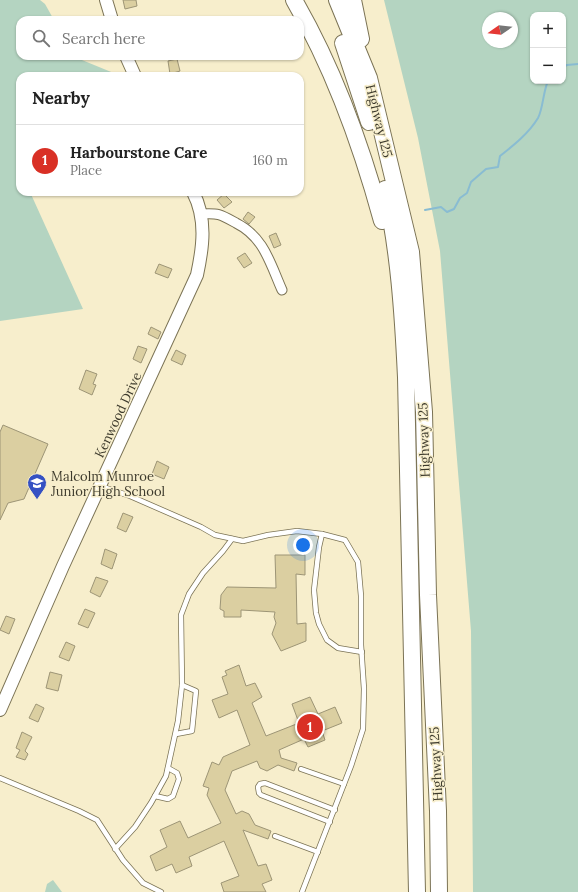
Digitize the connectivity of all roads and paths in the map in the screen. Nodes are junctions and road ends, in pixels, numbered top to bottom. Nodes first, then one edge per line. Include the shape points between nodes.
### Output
1 (106, 0) edge
2 (294, 0) edge
3 (326, 0) edge
4 (337, 0) edge
5 (353, 0) edge
6 (111, 16) edge
7 (303, 16) edge
8 (304, 19) edge
9 (128, 60) edge
10 (133, 72) edge
11 (369, 78) junction
12 (194, 196) edge
13 (201, 214) junction
14 (282, 290) dead end
15 (404, 343) junction
16 (100, 486) junction
17 (322, 534) junction
18 (232, 538) junction
19 (362, 652) junction
20 (182, 685) junction
21 (5, 688) edge
22 (0, 710) edge
23 (176, 734) junction
24 (168, 768) junction
25 (301, 769) dead end
26 (0, 778) edge
27 (344, 784) junction
28 (155, 796) junction
29 (335, 810) junction
30 (330, 822) junction
31 (274, 836) dead end
32 (115, 849) junction
33 (318, 852) junction
34 (161, 892) edge
35 (302, 892) edge
36 (417, 892) edge
37 (439, 892) edge

1 - 6 street
2 - 7 highway
3 - 15 highway, Highway 125 via 353,69 385,186 397,258
4 - 11 highway, Highway 125
5 - 11 highway
8 - 15 highway via 335,82 370,178 386,238
9 - 10 street
11 - 37 highway, Highway 125 via 412,252 424,412
12 - 13 street, Kenwood Drive
13 - 14 street via 218,213 253,234 264,250
13 - 16 street, Kenwood Drive via 202,248 197,275
15 - 36 highway, Highway 125 via 409,459
16 - 18 lane via 130,496 215,535
16 - 21 street, Kenwood Drive
17 - 18 lane via 297,531 243,541
17 - 19 lane via 345,540 358,562
17 - 19 lane via 314,590 319,624 327,640 338,648
18 - 20 lane via 189,594 181,615
19 - 27 lane via 363,729
20 - 23 lane
20 - 23 lane via 196,691 192,731
21 - 22 street, Kenwood Drive
23 - 24 lane
24 - 28 lane
24 - 28 lane via 177,773 179,779 173,796 168,799
25 - 27 lane
26 - 32 lane via 97,820
27 - 29 lane
28 - 32 lane via 135,827
29 - 30 lane
29 - 30 lane via 265,783 258,787 261,795
30 - 33 lane
31 - 33 lane
32 - 34 lane via 143,883
33 - 35 lane

